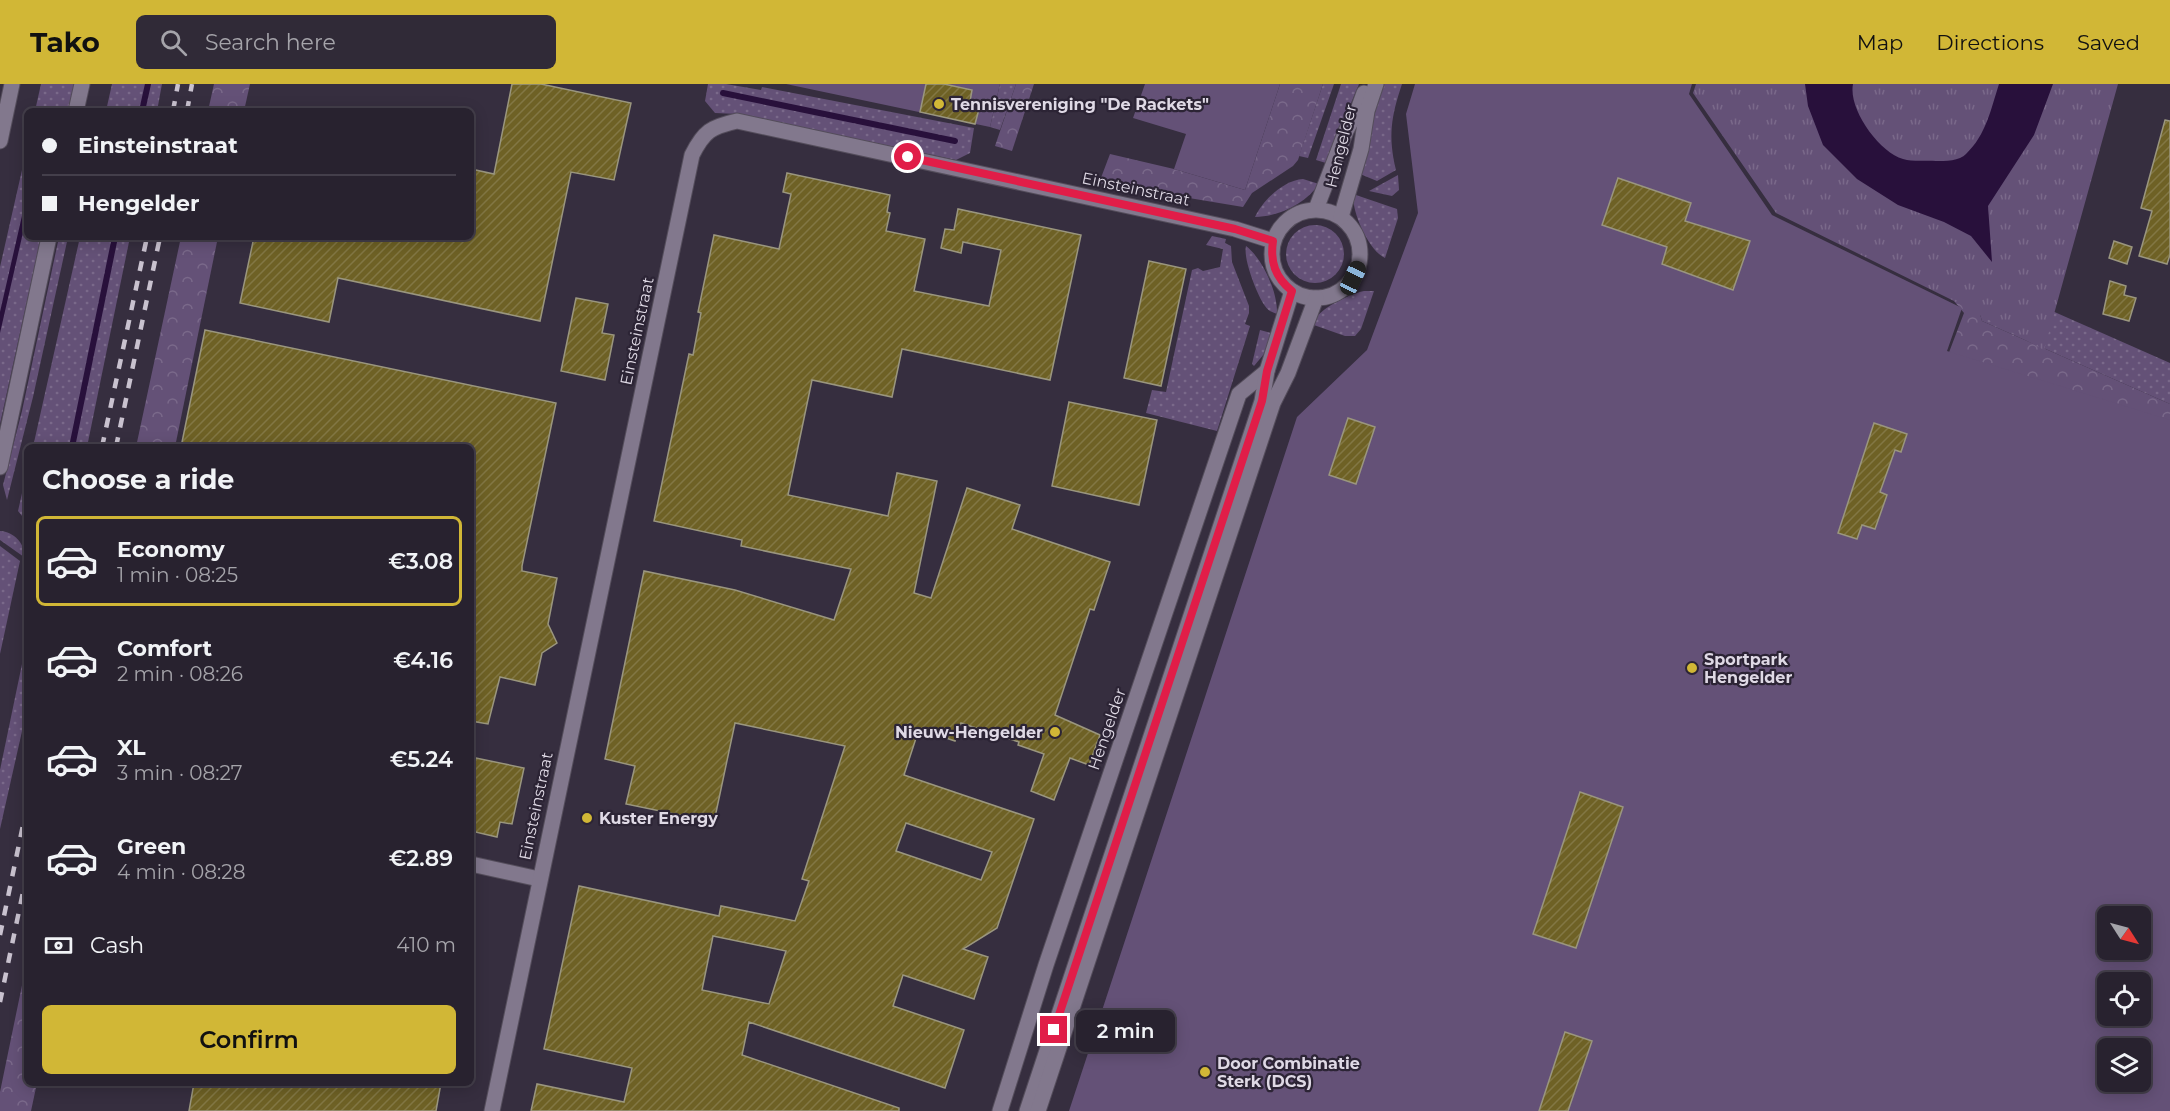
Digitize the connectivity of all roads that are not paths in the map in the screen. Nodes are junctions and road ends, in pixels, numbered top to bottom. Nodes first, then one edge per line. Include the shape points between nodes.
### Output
1 (12, 84) edge
2 (82, 84) edge
3 (1366, 84) edge
4 (1376, 84) edge
5 (77, 108) edge
6 (0, 141) edge
7 (1316, 209) junction
8 (1341, 217) junction
9 (48, 240) edge
10 (1273, 241) junction
11 (1292, 291) junction
12 (1316, 298) junction
13 (1267, 371) junction
14 (0, 467) edge
15 (474, 865) edge
16 (539, 879) junction
17 (492, 1111) edge
18 (1000, 1111) edge
19 (1027, 1111) edge
20 (1038, 1111) edge

1 - 6 street
2 - 5 street
3 - 7 street, Hengelder
4 - 8 street, Hengelder
7 - 8 street
7 - 10 street via 1294,215
8 - 12 street via 1357,238 1358,267 1353,278 1337,293
9 - 14 street
10 - 11 street via 1272,264 1276,275
10 - 16 street, Einsteinstraat via 1223,226 737,121 715,126 701,138 692,155
11 - 12 street
11 - 13 street
12 - 20 street via 1273,403
13 - 18 street, Hengelder via 1239,394
13 - 19 street via 1262,401
15 - 16 street
16 - 17 street, Einsteinstraat

